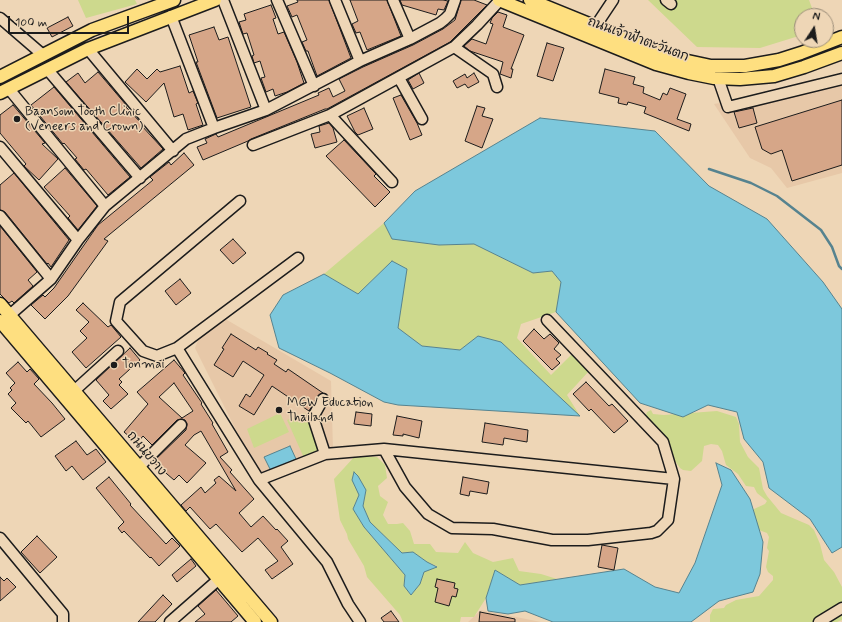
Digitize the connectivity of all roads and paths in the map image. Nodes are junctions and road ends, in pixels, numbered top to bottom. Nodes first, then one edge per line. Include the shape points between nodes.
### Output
1 (215, 0) edge
2 (223, 0) edge
3 (278, 0) edge
4 (335, 0) edge
5 (393, 0) edge
6 (455, 0) edge
7 (500, 0) edge
8 (530, 0) edge
9 (613, 0) edge
10 (168, 1) edge
11 (171, 16) junction
12 (0, 18) edge
13 (595, 26) junction
14 (842, 37) edge
15 (410, 39) junction
16 (454, 47) junction
17 (88, 49) junction
18 (842, 53) edge
19 (43, 55) junction
20 (360, 61) junction
21 (47, 69) junction
22 (0, 77) edge
23 (399, 78) junction
24 (718, 78) junction
25 (842, 78) edge
26 (314, 86) junction
27 (497, 87) dead end
28 (5, 91) edge
29 (266, 110) junction
30 (330, 115) junction
31 (422, 119) dead end
32 (214, 128) junction
33 (252, 145) dead end
34 (0, 147) edge
35 (173, 150) junction
36 (140, 178) junction
37 (392, 182) dead end
38 (240, 200) dead end
39 (106, 206) junction
40 (0, 216) edge
41 (78, 240) junction
42 (298, 258) dead end
43 (51, 279) junction
44 (0, 304) edge
45 (547, 320) dead end
46 (3, 321) edge
47 (177, 348) junction
48 (118, 351) dead end
49 (74, 391) junction
50 (323, 399) dead end
51 (181, 425) dead end
52 (384, 449) junction
53 (325, 454) junction
54 (139, 467) junction
55 (674, 479) junction
56 (259, 480) junction
57 (0, 538) edge
58 (200, 548) junction
59 (219, 579) junction
60 (842, 608) edge
61 (63, 622) edge
62 (170, 622) edge
63 (255, 622) edge
64 (271, 622) edge
65 (360, 622) edge
66 (819, 622) edge

1 - 11 main road
2 - 29 street
3 - 26 street
4 - 20 street
5 - 15 street
6 - 15 street via 450,14 445,19
7 - 16 street
7 - 24 main road, ถนนเจ้าฟ้าตะวันตก via 656,64
8 - 13 main road, ถนนเจ้าฟ้าตะวันตก
9 - 13 street
10 - 19 main road via 92,30
11 - 17 main road
11 - 32 street
12 - 19 street
13 - 14 main road, ถนนเจ้าฟ้าตะวันตก via 670,56 723,66 745,66 779,60
15 - 20 street
16 - 23 street
16 - 27 street via 494,74
17 - 21 main road
17 - 35 street
18 - 24 main road, ถนนเจ้าฟ้าตะวันตก via 774,76
19 - 22 main road
20 - 26 street
21 - 28 main road
21 - 36 street
23 - 30 street
23 - 31 street
24 - 25 street via 728,107
26 - 29 street
28 - 39 street
29 - 32 street
30 - 33 street
30 - 37 street
32 - 35 street via 186,139
34 - 41 street
35 - 36 street
36 - 39 street
38 - 47 street via 120,302 116,321 143,351 157,356
39 - 41 street
40 - 43 street
41 - 43 street
42 - 47 street
43 - 46 street
44 - 46 main road, ถนนขวาง
45 - 55 street via 663,442
46 - 49 main road, ถนนขวาง
46 - 58 main road, ถนนขวาง
47 - 56 street
48 - 49 street
49 - 54 main road, ถนนขวาง
50 - 53 street via 313,418
51 - 54 street
52 - 53 street
52 - 55 street
52 - 55 street via 405,487 428,514 452,528 493,529 552,540 588,540 652,534 668,520
53 - 56 street
54 - 58 main road, ถนนขวาง
56 - 65 street via 327,562
57 - 61 street via 63,614
58 - 59 main road, ถนนขวาง
58 - 64 main road, ถนนขวาง
59 - 62 street
59 - 63 main road, ถนนขวาง
60 - 66 street

